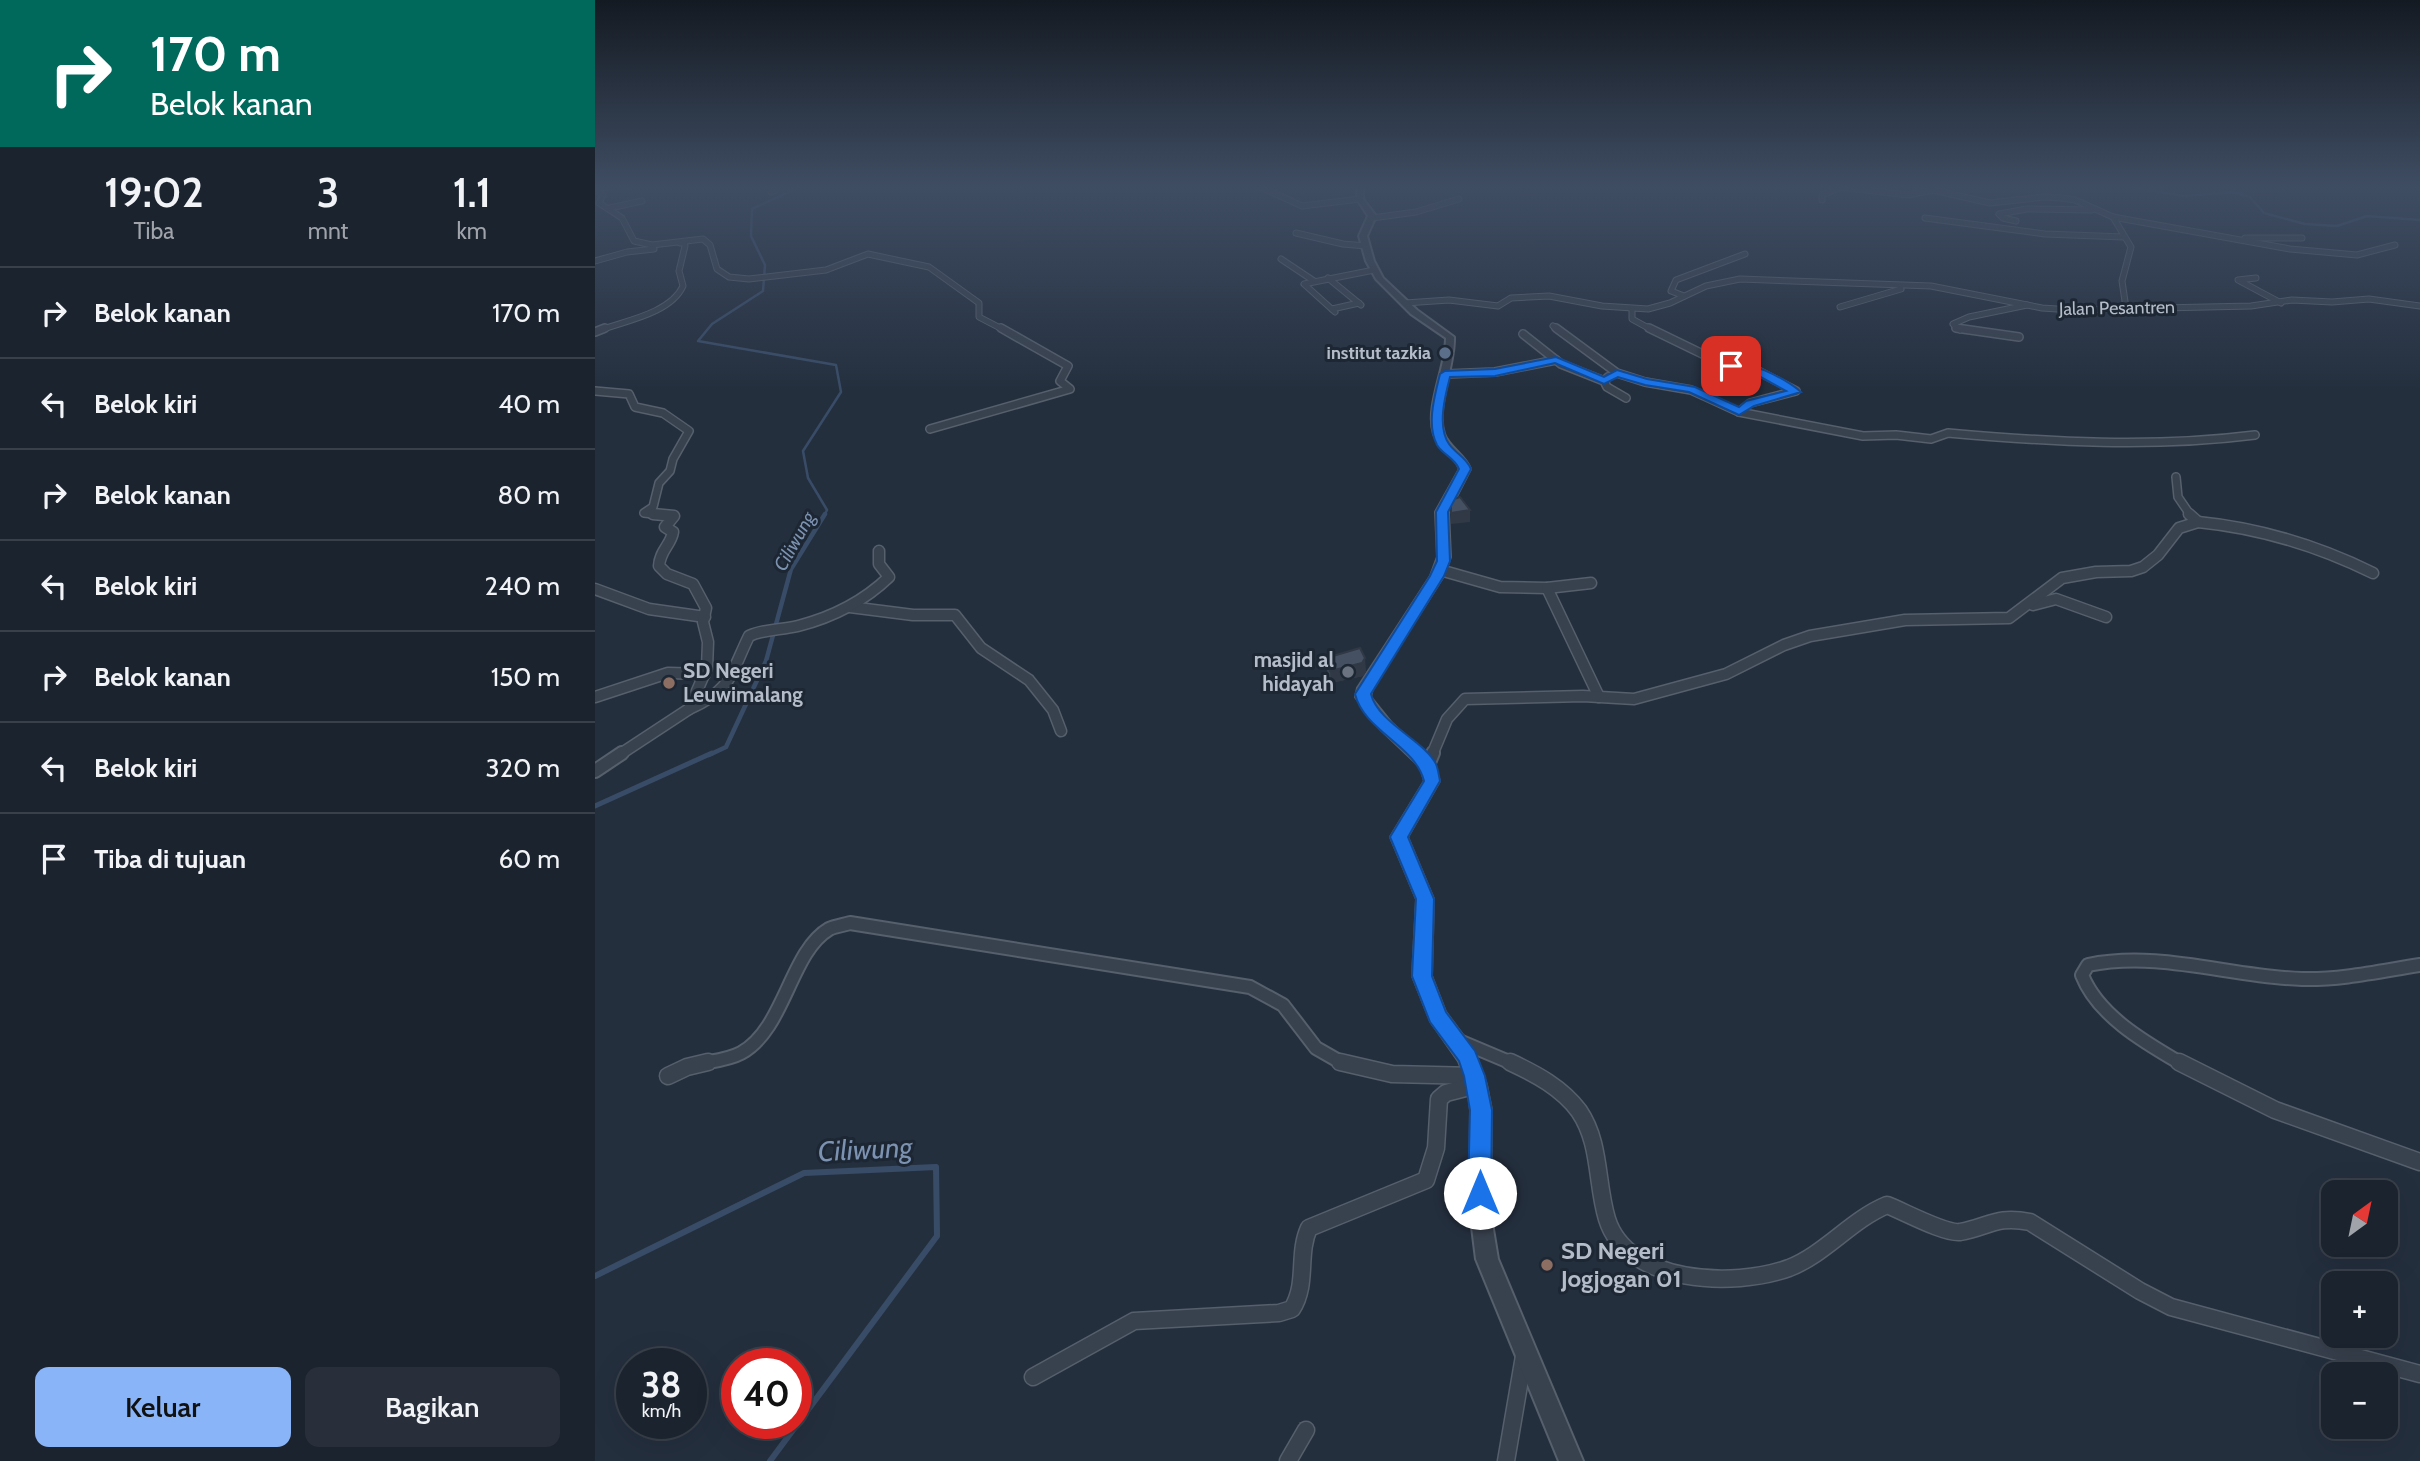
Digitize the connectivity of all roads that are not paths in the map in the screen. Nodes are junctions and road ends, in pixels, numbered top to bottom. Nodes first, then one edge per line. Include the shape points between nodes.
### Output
1 (626, 254) edge
2 (684, 254) edge
3 (713, 254) edge
4 (866, 254) edge
5 (867, 254) edge
6 (1369, 254) edge
7 (1745, 254) dead end
8 (2130, 254) edge
9 (1280, 259) dead end
10 (595, 261) edge
11 (1374, 270) junction
12 (1328, 278) junction
13 (2256, 278) dead end
14 (1314, 281) junction
15 (1909, 285) junction
16 (1684, 296) junction
17 (1405, 303) junction
18 (2281, 303) junction
19 (2418, 304) edge
20 (2029, 305) junction
21 (1840, 307) dead end
22 (2126, 308) junction
23 (1632, 310) junction
24 (1553, 326) dead end
25 (595, 332) edge
26 (1523, 334) dead end
27 (2019, 337) dead end
28 (1556, 360) junction
29 (1617, 373) junction
30 (1445, 374) junction
31 (1604, 381) junction
32 (595, 391) edge
33 (1626, 398) dead end
34 (1739, 412) junction
35 (930, 429) dead end
36 (2255, 435) dead end
37 (2176, 477) dead end
38 (2198, 522) junction
39 (879, 551) dead end
40 (1440, 570) junction
41 (2373, 573) dead end
42 (1591, 583) dead end
43 (1547, 588) junction
44 (595, 589) edge
45 (2027, 605) junction
46 (850, 607) junction
47 (705, 617) junction
48 (2106, 617) dead end
49 (705, 674) junction
50 (595, 697) edge
51 (1599, 697) junction
52 (689, 709) junction
53 (1061, 732) dead end
54 (1428, 765) junction
55 (595, 771) edge
56 (2420, 965) edge
57 (1454, 1039) junction
58 (668, 1076) dead end
59 (1476, 1081) junction
60 (2420, 1162) edge
61 (1525, 1346) junction
62 (2420, 1374) edge
63 (1033, 1377) dead end
64 (1307, 1430) dead end
65 (1288, 1461) edge
66 (1506, 1461) edge
67 (1571, 1461) edge

1 - 10 street
2 - 25 street via 678,271 683,286 677,296
3 - 4 street via 724,275 749,279 827,270
5 - 35 street via 929,267 979,303 979,317 1068,366 1060,381 1069,391
6 - 11 street
7 - 16 street via 1676,280 1671,291
8 - 22 street via 2122,281
9 - 14 street
11 - 12 street
11 - 17 street
12 - 14 street
12 - 14 street via 1360,304 1334,310 1304,286
13 - 18 street via 2238,280
15 - 16 street, Jalan Pesantren via 1735,280
15 - 20 street, Jalan Pesantren
15 - 21 street
16 - 23 street, Jalan Pesantren via 1656,308
17 - 23 street, Jalan Pesantren via 1449,300 1497,306 1511,298 1549,296
17 - 30 street via 1449,334
18 - 19 street, Jalan Pesantren via 2369,299
18 - 22 street, Jalan Pesantren
20 - 22 street, Jalan Pesantren via 2072,310
20 - 27 street via 1953,324 1958,331
23 - 34 street via 1632,319 1648,328 1721,363 1750,367 1796,391 1746,405
24 - 29 street
26 - 28 street
28 - 30 street via 1495,372
28 - 31 street
29 - 31 street
29 - 34 street via 1691,390
30 - 40 street via 1438,432 1443,445 1465,469 1443,509
31 - 33 street
32 - 47 street via 629,394 635,407 663,413 689,431 670,471 659,483 653,507 644,513 674,516 666,527 673,535 660,553 660,570 692,582 706,608
34 - 36 street via 1863,436 1927,439 1948,433 2077,443 2190,444
37 - 38 street via 2174,490 2184,510
38 - 41 street via 2304,544
38 - 45 street via 2179,528 2143,567 2062,578
39 - 46 street via 879,564 889,577
40 - 43 street via 1500,587
40 - 54 street via 1363,694 1386,726
42 - 43 street
43 - 51 street
44 - 47 street via 639,607
45 - 48 street via 2052,599
45 - 51 street via 2009,618 1905,620 1810,636 1694,685 1634,699
46 - 52 street via 823,620 747,638 728,683 708,702
46 - 53 street via 955,615 981,648 1029,680 1053,710
47 - 49 street
49 - 50 street via 668,673
49 - 52 street
51 - 54 street via 1465,699 1450,714
52 - 55 street
54 - 57 street via 1432,781 1399,837 1425,899 1422,976 1437,1016
56 - 60 street via 2302,979 2116,959 2088,965 2082,975 2091,993 2125,1026 2237,1095 2296,1121
57 - 59 street
57 - 62 street via 1522,1068 1571,1102 1592,1138 1614,1241 1633,1258 1664,1271 1690,1277 1774,1272 1813,1256 1872,1210 1887,1205 1959,1232 2000,1218 2020,1219 2171,1307
58 - 59 street via 687,1065 739,1054 756,1043 811,946 822,934 845,923 1250,987 1281,1003 1315,1048 1343,1064
59 - 61 street via 1487,1259
59 - 63 street via 1439,1100 1436,1148 1426,1180 1309,1228 1303,1241 1300,1297 1292,1309 1134,1321
61 - 66 street
61 - 67 street
64 - 65 street

